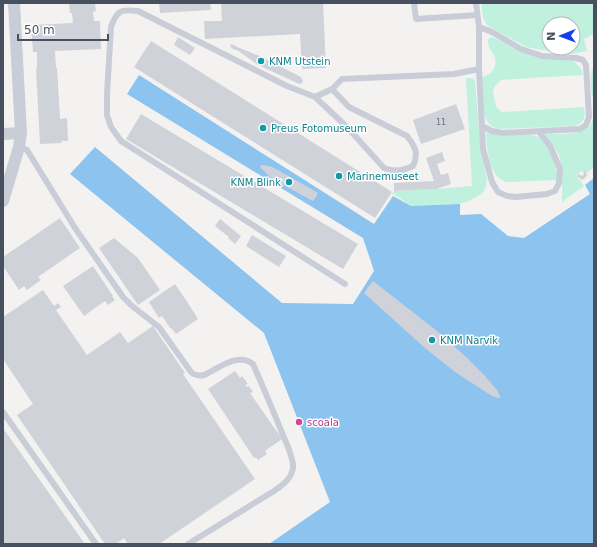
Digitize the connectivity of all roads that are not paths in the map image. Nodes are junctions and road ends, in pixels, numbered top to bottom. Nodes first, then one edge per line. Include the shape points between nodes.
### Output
1 (14, 3) edge
2 (414, 3) edge
3 (476, 3) edge
4 (477, 15) junction
5 (478, 27) junction
6 (479, 69) junction
7 (332, 89) junction
8 (315, 97) junction
9 (482, 126) junction
10 (539, 132) junction
11 (21, 133) junction
12 (3, 134) edge
13 (19, 147) junction
14 (3, 201) edge
15 (345, 284) dead end
16 (3, 412) edge
17 (96, 544) edge
18 (188, 544) edge

1 - 11 street
2 - 4 lane via 416,19
3 - 4 lane
4 - 5 lane
5 - 6 lane
5 - 10 lane via 521,49 542,56 576,58 583,60 586,65 589,117 586,125 580,129
6 - 7 lane via 454,74 342,78
6 - 9 lane
7 - 8 lane
7 - 8 lane via 349,107 407,136 416,156 413,166 398,171 384,168 346,126
8 - 15 lane via 287,86 138,11 121,11 114,17 111,27 107,115 111,127 121,141
9 - 10 lane via 502,133
9 - 10 lane via 483,149 492,182 498,192 516,197 547,194 555,191 559,184 560,169 550,146
11 - 12 street
11 - 13 street
13 - 14 street
13 - 18 lane via 27,150 75,228 123,297 159,327 191,372 199,376 234,360 249,361 253,364 273,409 288,447 293,468 290,476 274,491
16 - 17 lane

